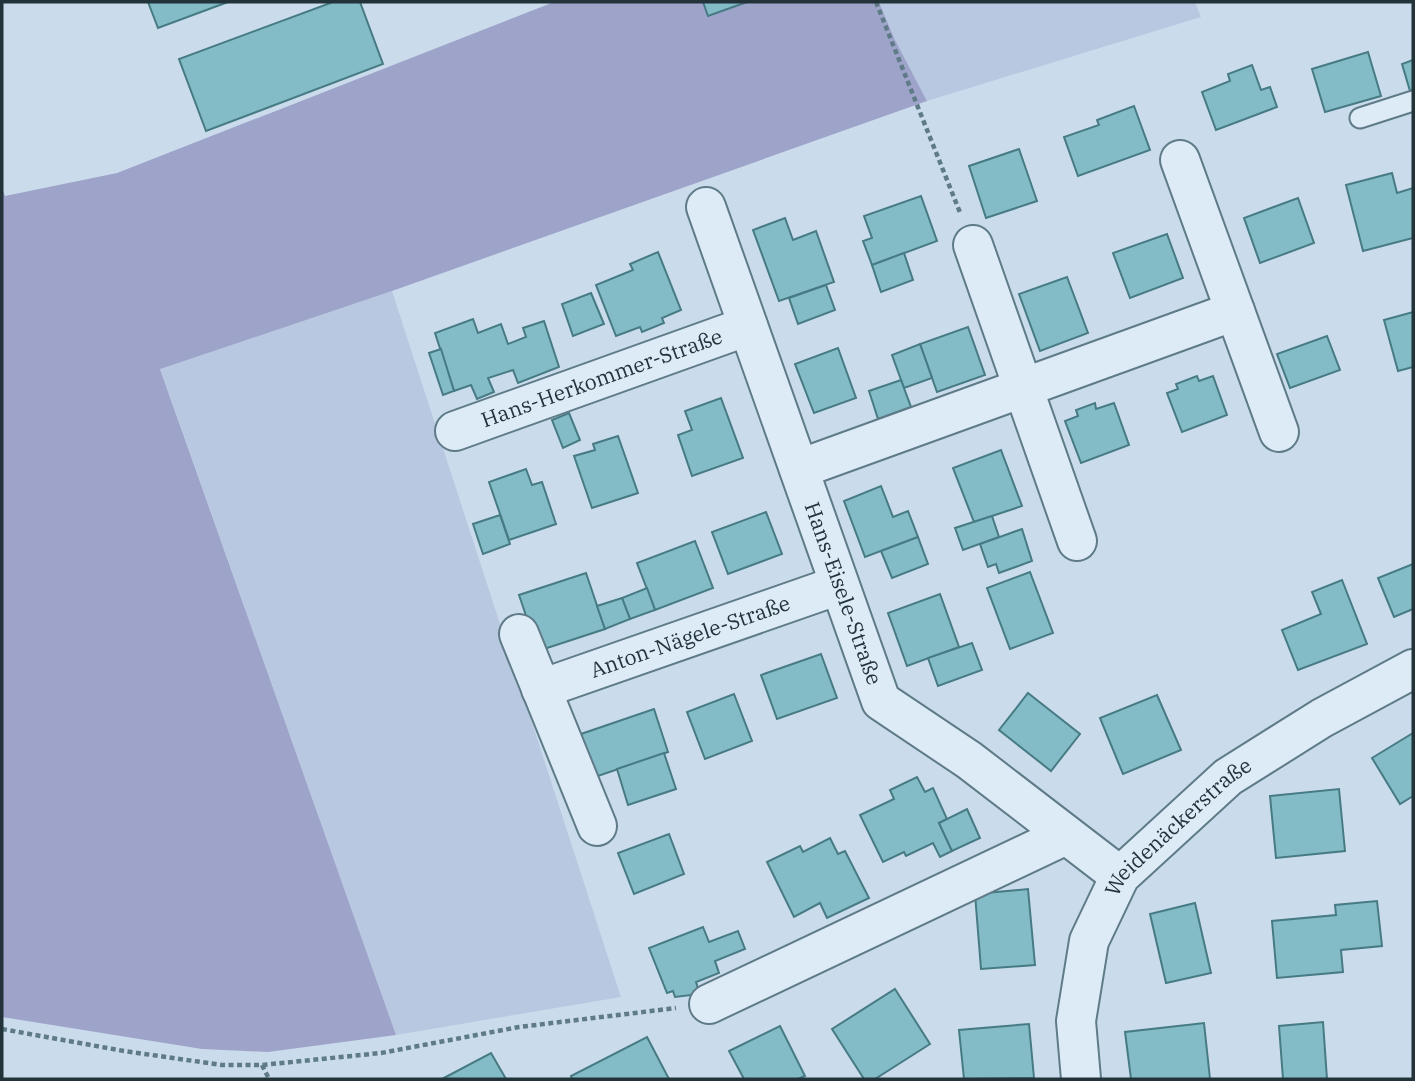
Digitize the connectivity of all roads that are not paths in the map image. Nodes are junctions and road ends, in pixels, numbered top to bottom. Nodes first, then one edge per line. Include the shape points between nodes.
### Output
1 (1413, 101) edge
2 (1360, 118) dead end
3 (1180, 160) dead end
4 (706, 207) dead end
5 (973, 245) road end
6 (1235, 311) junction
7 (748, 326) junction
8 (1025, 389) junction
9 (456, 431) dead end
10 (1279, 432) dead end
11 (799, 469) junction
12 (1077, 541) dead end
13 (839, 585) junction
14 (519, 634) dead end
15 (1413, 669) edge
16 (541, 689) junction
17 (597, 827) dead end
18 (1066, 835) junction
19 (1120, 876) junction
20 (709, 1004) road end
21 (1081, 1079) edge

1 - 2 lane
3 - 6 street
4 - 7 street, Hans-Eisele-Straße
5 - 8 street
6 - 8 street
6 - 10 street
7 - 9 street, Hans-Herkommer-Straße
7 - 11 street, Hans-Eisele-Straße
8 - 11 street
8 - 12 street
11 - 13 street, Hans-Eisele-Straße
13 - 16 street, Anton-Nägele-Straße
13 - 18 street, Hans-Eisele-Straße via 880,701 969,760
14 - 16 street
15 - 19 street, Weidenäckerstraße via 1322,718 1228,777
16 - 17 street
18 - 19 street, Hans-Eisele-Straße
18 - 20 street
19 - 21 street, Weidenäckerstraße via 1089,941 1076,1021

